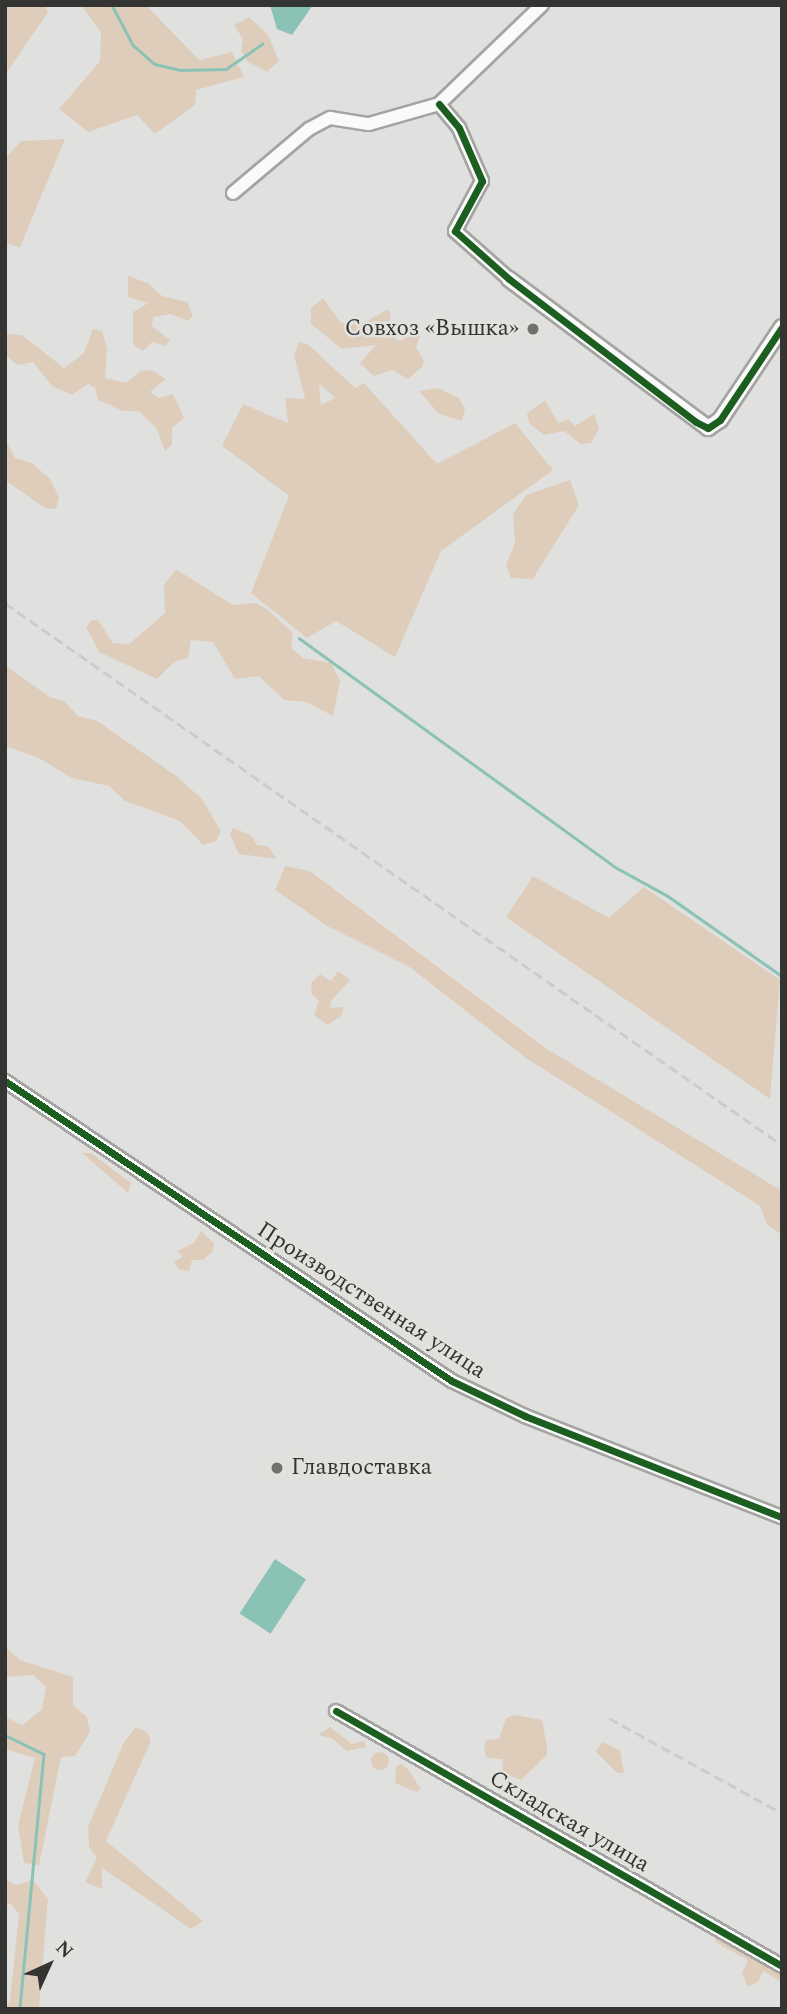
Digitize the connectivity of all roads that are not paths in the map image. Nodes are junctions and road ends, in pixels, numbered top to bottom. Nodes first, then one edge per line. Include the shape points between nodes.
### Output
1 (542, 5) edge
2 (439, 104) junction
3 (233, 193) dead end
4 (509, 279) joint
5 (782, 327) edge
6 (5, 1081) edge
7 (782, 1517) edge
8 (336, 1711) dead end
9 (782, 1966) edge

1 - 2 street
2 - 3 street via 369,124 330,118 309,129
2 - 4 street via 459,128 482,181 455,231
4 - 5 street via 708,428 720,420
6 - 7 street, Производственная улица via 452,1381 525,1416
8 - 9 street, Складская улица

